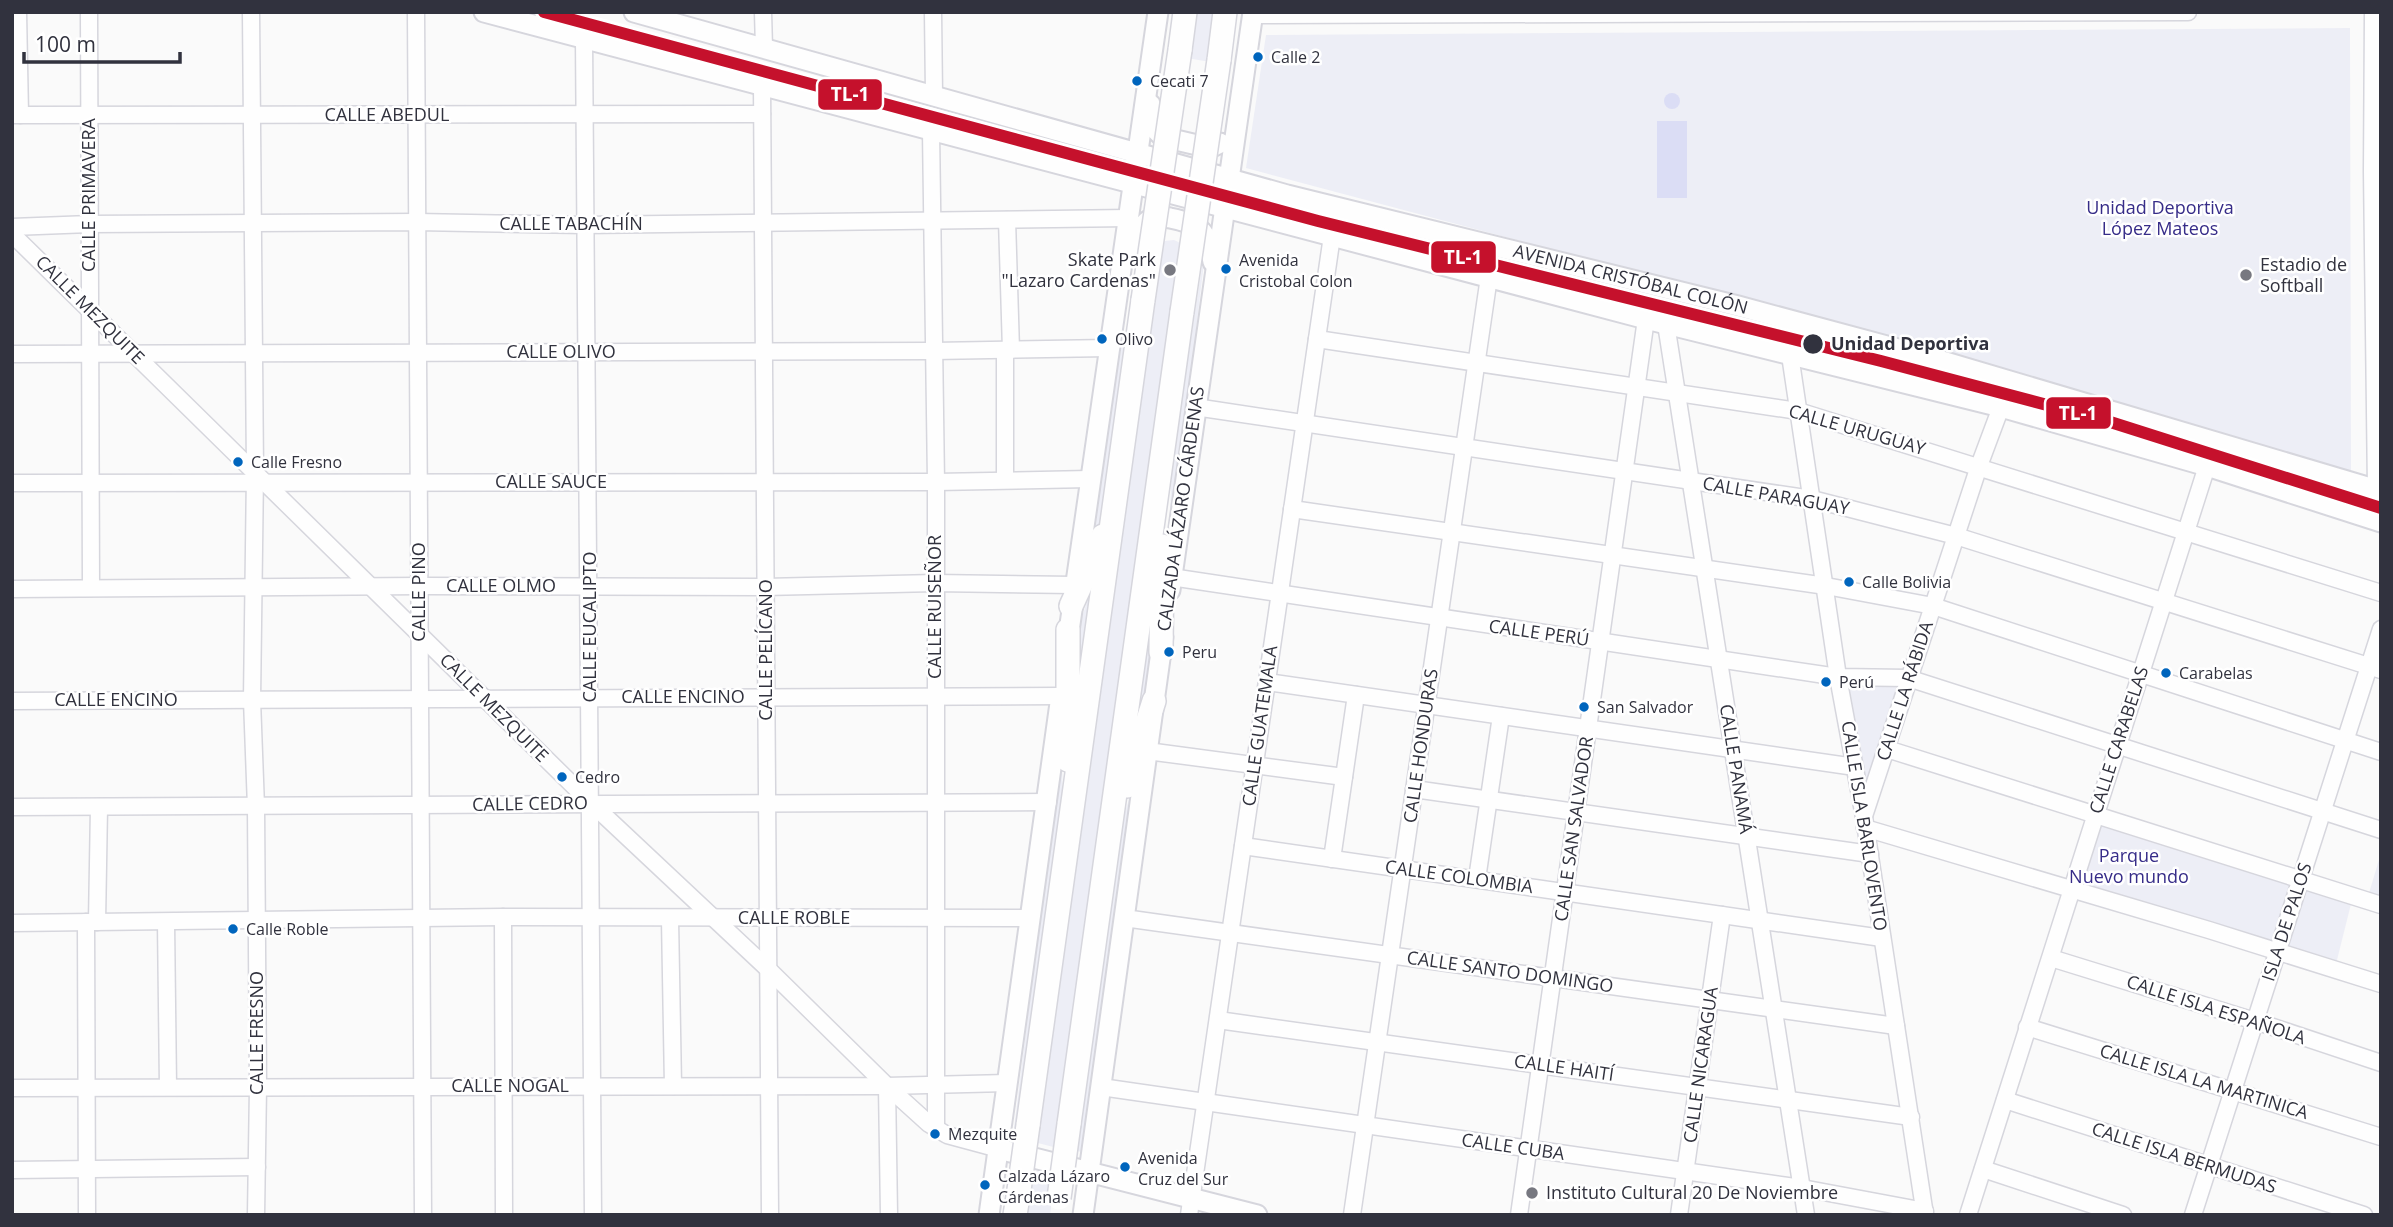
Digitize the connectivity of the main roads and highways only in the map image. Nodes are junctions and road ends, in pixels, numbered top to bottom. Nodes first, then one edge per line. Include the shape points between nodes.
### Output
1 (484, 12) edge
2 (634, 12) edge
3 (1158, 12) edge
4 (1185, 12) edge
5 (1225, 12) edge
6 (1253, 14) edge
7 (1147, 89) junction
8 (1237, 117) junction
9 (1112, 147) junction
10 (1139, 155) junction
11 (1103, 175) junction
12 (1229, 180) junction
13 (1134, 183) junction
14 (1287, 195) junction
15 (1224, 208) junction
16 (1257, 216) junction
17 (1122, 264) junction
18 (1215, 273) junction
19 (1163, 455) junction
20 (2379, 490) edge
21 (1114, 511) junction
22 (2381, 522) edge
23 (1072, 595) junction
24 (1068, 631) junction
25 (1161, 652) junction
26 (1154, 701) junction
27 (1108, 846) junction
28 (1067, 852) junction
29 (999, 1149) junction
30 (1088, 1172) junction
31 (1057, 1206) edge
32 (1190, 1206) edge
33 (989, 1215) edge
34 (1015, 1215) edge
35 (1083, 1215) edge
36 (1257, 1215) edge

1 - 11 main road, AVENIDA CRISTÓBAL COLÓN
2 - 9 main road, AVENIDA CRISTÓBAL COLÓN
3 - 7 main road
4 - 21 highway, bridge
5 - 19 highway, CALZADA LÁZARO CÁRDENAS, bridge
6 - 8 main road, CALZADA LÁZARO CÁRDENAS
7 - 8 main road via 1154,124 1163,137 1214,147
7 - 10 main road
8 - 12 main road, CALZADA LÁZARO CÁRDENAS
9 - 10 main road, AVENIDA CRISTÓBAL COLÓN
9 - 11 main road via 1116,160
10 - 12 main road, AVENIDA CRISTÓBAL COLÓN
10 - 13 main road
11 - 13 main road, AVENIDA CRISTÓBAL COLÓN
12 - 14 main road, AVENIDA CRISTÓBAL COLÓN
12 - 15 main road, CALZADA LÁZARO CÁRDENAS
13 - 15 main road, AVENIDA CRISTÓBAL COLÓN
13 - 17 main road
14 - 16 main road
14 - 20 main road, AVENIDA CRISTÓBAL COLÓN via 1953,364
15 - 16 main road, AVENIDA CRISTÓBAL COLÓN
15 - 18 main road, CALZADA LÁZARO CÁRDENAS
16 - 22 main road, AVENIDA CRISTÓBAL COLÓN via 2001,407
17 - 18 main road via 1145,223 1160,216 1198,227 1208,242
17 - 23 main road
18 - 25 main road, CALZADA LÁZARO CÁRDENAS
19 - 25 highway
19 - 27 highway, CALZADA LÁZARO CÁRDENAS
21 - 23 highway
21 - 28 highway
23 - 24 main road
24 - 28 highway
24 - 29 main road
25 - 26 main road, CALZADA LÁZARO CÁRDENAS
26 - 27 highway
26 - 30 main road, CALZADA LÁZARO CÁRDENAS
27 - 31 highway, CALZADA LÁZARO CÁRDENAS, bridge
28 - 34 highway, bridge
29 - 30 main road
29 - 33 main road
30 - 32 main road
30 - 35 main road, CALZADA LÁZARO CÁRDENAS
32 - 36 main road

